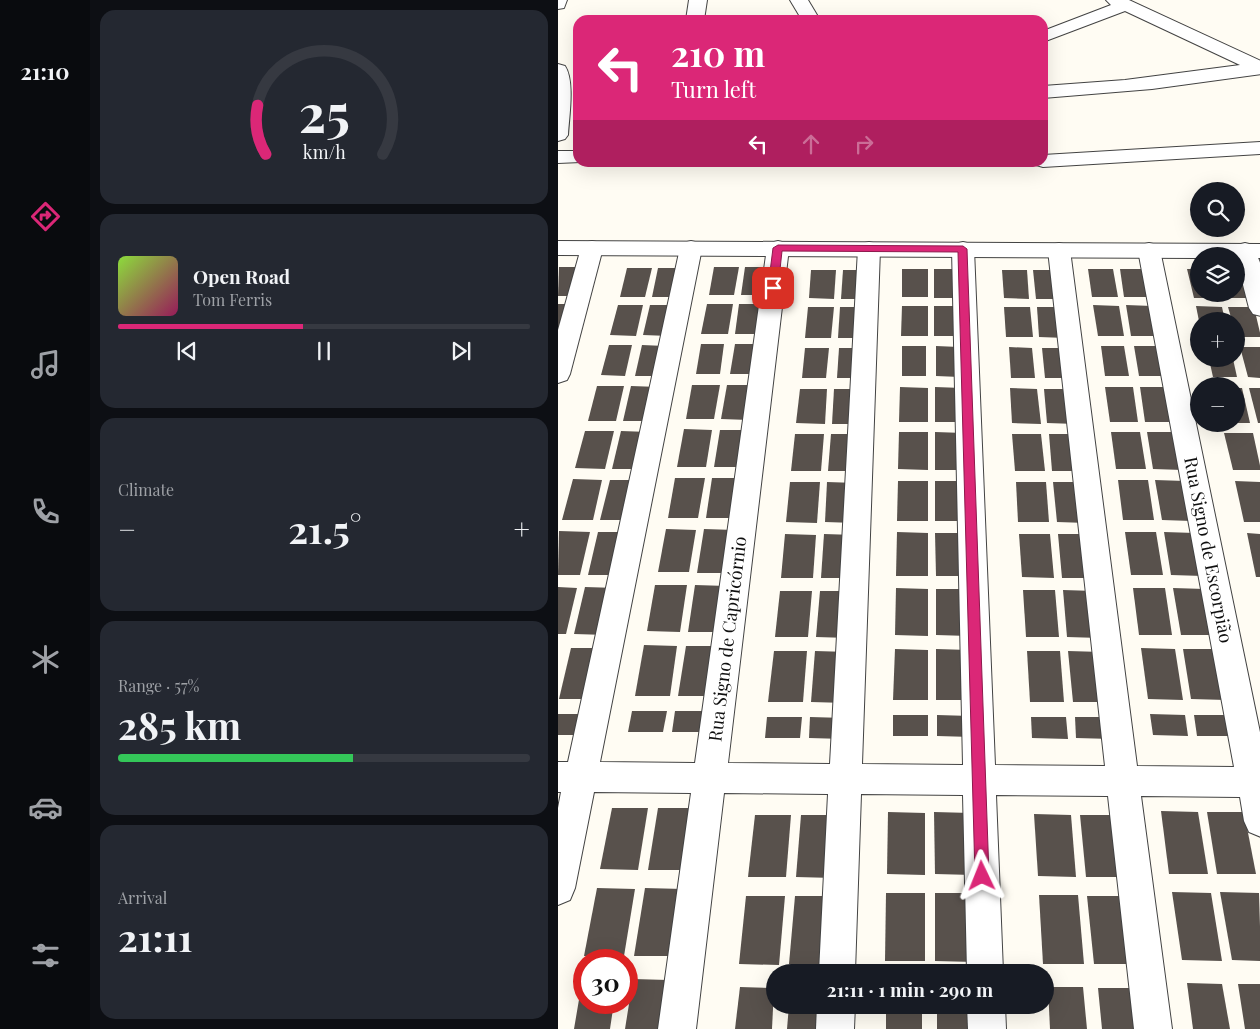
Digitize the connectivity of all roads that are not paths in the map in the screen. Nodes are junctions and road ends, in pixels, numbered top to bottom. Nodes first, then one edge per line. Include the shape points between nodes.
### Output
1 (558, 0) edge
2 (698, 0) edge
3 (799, 0) edge
4 (1121, 2) edge
5 (558, 4) edge
6 (696, 15) edge
7 (808, 15) edge
8 (1048, 35) edge
9 (1260, 68) edge
10 (558, 70) edge
11 (1048, 92) edge
12 (569, 95) edge
13 (558, 135) edge
14 (1260, 148) edge
15 (558, 157) edge
16 (573, 157) edge
17 (1048, 160) edge
18 (558, 248) edge
19 (592, 248) junction
20 (691, 248) junction
21 (778, 248) junction
22 (869, 249) junction
23 (963, 249) junction
24 (1059, 250) junction
25 (1149, 250) junction
26 (1253, 250) edge
27 (1260, 308) edge
28 (558, 374) edge
29 (570, 777) edge
30 (710, 778) junction
31 (846, 779) junction
32 (979, 780) junction
33 (1123, 781) junction
34 (1257, 782) edge
35 (1260, 821) edge
36 (558, 888) edge
37 (838, 964) edge
38 (985, 964) edge
39 (836, 1014) edge
40 (986, 1014) edge
41 (677, 1029) edge
42 (835, 1029) edge
43 (987, 1029) edge
44 (1153, 1029) edge

1 - 5 street
2 - 6 street
3 - 7 street
4 - 8 street
4 - 9 street
9 - 11 street via 1176,81
10 - 12 street
12 - 13 street
14 - 17 street
15 - 16 street
18 - 19 street
19 - 20 street
19 - 28 street
20 - 21 street
20 - 29 street
21 - 22 street
21 - 30 street, Rua Signo de Capricórnio
22 - 23 street
22 - 31 street
23 - 24 street
23 - 32 street
24 - 25 street
24 - 33 street
25 - 26 street
25 - 34 street, Rua Signo de Escorpião
26 - 27 street
29 - 30 street
29 - 36 street
30 - 31 street
30 - 41 street, Rua Signo de Capricórnio
31 - 32 street
31 - 37 street
32 - 33 street
32 - 38 street
33 - 34 street
33 - 44 street
34 - 35 street, Rua Signo de Escorpião
39 - 42 street
40 - 43 street

